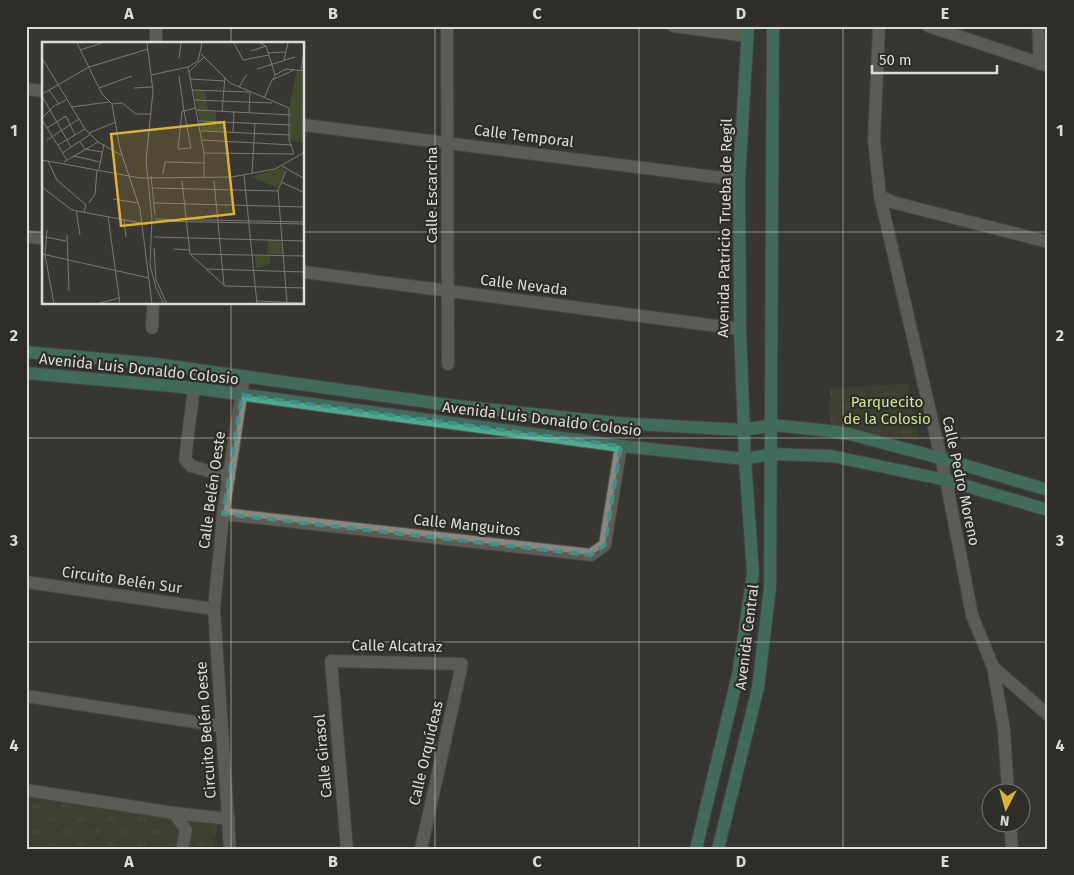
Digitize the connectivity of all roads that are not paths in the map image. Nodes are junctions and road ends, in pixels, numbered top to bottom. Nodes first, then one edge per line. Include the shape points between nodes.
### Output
1 (156, 26) edge
2 (447, 26) edge
3 (674, 26) edge
4 (773, 26) edge
5 (879, 26) edge
6 (928, 26) edge
7 (1038, 26) edge
8 (748, 31) edge
9 (156, 42) edge
10 (1044, 65) edge
11 (26, 89) edge
12 (42, 91) edge
13 (305, 125) edge
14 (448, 143) junction
15 (739, 180) junction
16 (880, 196) junction
17 (26, 236) edge
18 (42, 239) edge
19 (1048, 242) edge
20 (305, 272) edge
21 (449, 291) junction
22 (153, 305) edge
23 (152, 328) dead end
24 (740, 329) junction
25 (26, 352) edge
26 (448, 364) dead end
27 (26, 373) edge
28 (244, 376) junction
29 (194, 388) junction
30 (242, 395) junction
31 (773, 425) junction
32 (744, 430) junction
33 (621, 446) junction
34 (772, 454) junction
35 (940, 458) junction
36 (744, 459) junction
37 (229, 477) junction
38 (946, 480) junction
39 (1048, 490) edge
40 (1048, 510) edge
41 (223, 514) junction
42 (26, 582) edge
43 (214, 609) junction
44 (331, 661) joint
45 (462, 664) joint
46 (993, 667) junction
47 (26, 696) edge
48 (1048, 715) edge
49 (221, 726) junction
50 (1007, 782) edge
51 (26, 790) edge
52 (174, 813) junction
53 (229, 819) junction
54 (1011, 832) edge
55 (182, 849) edge
56 (230, 849) edge
57 (347, 849) edge
58 (421, 849) edge
59 (696, 849) edge
60 (718, 849) edge
61 (1012, 849) edge

1 - 9 street
2 - 14 street, Calle Escarcha
3 - 8 street
4 - 31 main road
5 - 16 street, Calle Pedro Moreno via 874,140
6 - 10 street
7 - 10 street
8 - 15 main road, Avenida Patricio Trueba de Regil
11 - 12 street
13 - 14 street, Calle Temporal
14 - 15 street, Calle Temporal
14 - 21 street, Calle Escarcha
15 - 24 main road, Avenida Patricio Trueba de Regil
16 - 19 street via 892,202
16 - 35 street, Calle Pedro Moreno
17 - 18 street
20 - 21 street, Calle Nevada
21 - 24 street, Calle Nevada
21 - 26 street, Calle Escarcha
22 - 23 street
24 - 32 main road, Avenida Patricio Trueba de Regil
25 - 28 main road
27 - 29 main road, Avenida Luis Donaldo Colosio
28 - 30 street, Calle Belén Oeste
28 - 32 main road via 449,405 617,423
29 - 30 main road, Avenida Luis Donaldo Colosio
29 - 37 street via 185,459 191,466
30 - 33 main road, Avenida Luis Donaldo Colosio
30 - 37 street, Calle Belén Oeste
31 - 32 main road
31 - 34 main road, Avenida Central
31 - 35 main road via 849,434
32 - 36 main road, Avenida Central
33 - 36 main road, Avenida Luis Donaldo Colosio
33 - 41 street, Calle Manguitos via 605,545 591,555
34 - 36 main road, Avenida Luis Donaldo Colosio
34 - 38 main road, Avenida Luis Donaldo Colosio via 831,456
34 - 60 main road, Avenida Central via 770,588 758,688
35 - 38 street, Calle Pedro Moreno
35 - 39 main road
36 - 59 main road, Avenida Central via 752,573 738,675
37 - 41 street, Calle Belén Oeste
38 - 40 main road, Avenida Luis Donaldo Colosio
38 - 46 street, Calle Pedro Moreno via 972,614
41 - 43 street, Calle Belén Oeste
42 - 43 street, Circuito Belén Sur
43 - 49 street, Circuito Belén Oeste
44 - 45 street, Calle Alcatraz
44 - 57 street, Calle Girasol
45 - 58 street, Calle Orquídeas
46 - 48 street
46 - 50 street, Calle Pedro Moreno via 1004,730
47 - 49 street
49 - 53 street, Circuito Belén Oeste
51 - 52 street
52 - 53 street
52 - 55 street via 186,830
53 - 56 street, Circuito Belén Oeste
54 - 61 street

